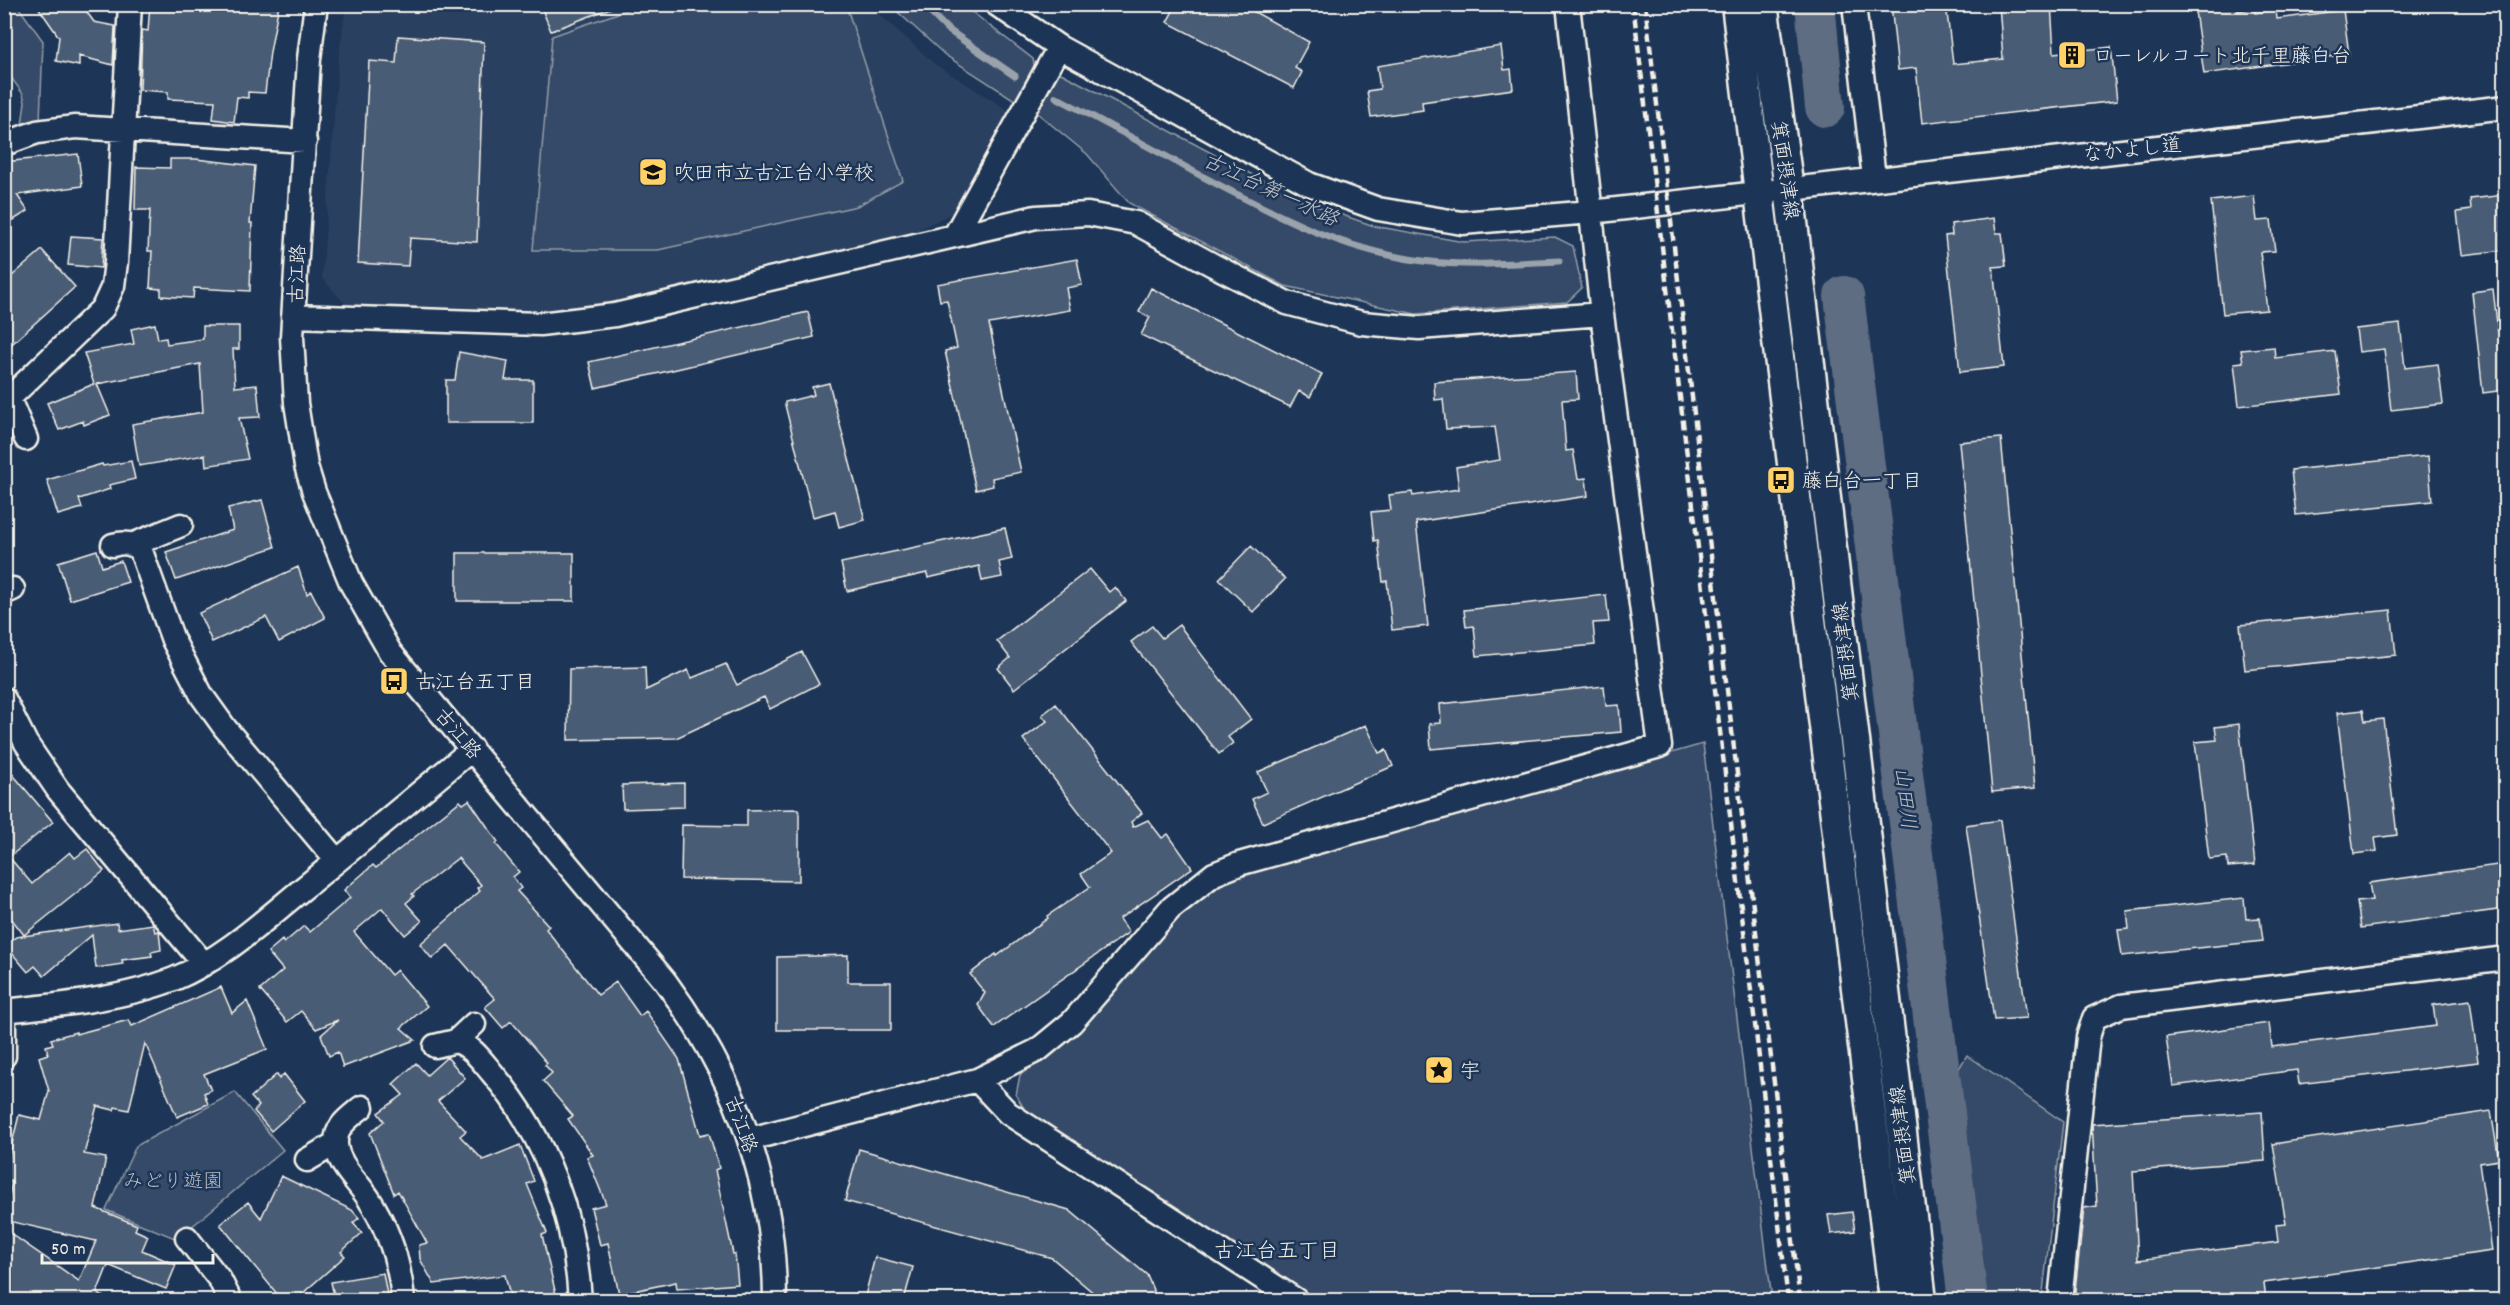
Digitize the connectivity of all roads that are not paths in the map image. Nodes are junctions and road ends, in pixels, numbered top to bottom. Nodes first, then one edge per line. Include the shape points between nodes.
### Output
1 (130, 4) edge
2 (316, 4) edge
3 (996, 4) edge
4 (1568, 4) edge
5 (1736, 4) edge
6 (1763, 4) edge
7 (1854, 4) edge
8 (1059, 47) junction
9 (2505, 107) edge
10 (124, 129) junction
11 (305, 141) junction
12 (4, 144) edge
13 (1874, 178) junction
14 (1789, 189) junction
15 (1759, 193) junction
16 (1591, 212) junction
17 (955, 235) junction
18 (1602, 314) junction
19 (293, 316) junction
20 (7, 401) edge
21 (26, 439) dead end
22 (181, 525) dead end
23 (4, 699) edge
24 (472, 749) junction
25 (337, 861) junction
26 (2505, 963) edge
27 (204, 964) junction
28 (4, 1011) edge
29 (474, 1024) dead end
30 (977, 1080) junction
31 (362, 1107) dead end
32 (750, 1139) junction
33 (336, 1143) junction
34 (307, 1160) dead end
35 (187, 1238) dead end
36 (230, 1300) edge
37 (403, 1300) edge
38 (580, 1300) edge
39 (775, 1300) edge
40 (1296, 1300) edge
41 (1894, 1300) edge
42 (1923, 1300) edge
43 (2060, 1300) edge

1 - 10 street
2 - 11 street, 古江路
3 - 8 street, なかよし道
4 - 16 street
5 - 15 main road, 箕面摂津線
6 - 14 main road, 箕面摂津線
7 - 13 street
8 - 16 street, なかよし道 via 1309,184 1378,209 1462,223
8 - 17 street
9 - 13 street, なかよし道
10 - 11 street
10 - 12 street via 54,129
10 - 20 street via 116,262 110,297 96,317
11 - 19 street, 古江路
13 - 14 street, なかよし道
14 - 15 street, なかよし道
14 - 42 main road, 箕面摂津線
15 - 16 street, なかよし道
15 - 41 main road, 箕面摂津線
16 - 18 street
17 - 18 street via 1036,217 1088,214 1136,223 1287,303 1362,323 1419,328
17 - 19 street via 615,315 540,324
18 - 30 street via 1660,746 1214,874 1170,909 1072,1022 1038,1050
19 - 24 street, 古江路 via 292,358 306,466 338,557 390,652
20 - 21 street
22 - 25 street via 122,545 139,549 143,555 174,640 202,696
23 - 27 street via 26,743 58,790
24 - 25 street
24 - 32 street, 古江路 via 687,1011 725,1080
25 - 27 street
26 - 43 street via 2121,1005 2094,1018 2088,1037
27 - 28 street via 174,979 140,989
29 - 38 street via 445,1044 469,1047 478,1056 509,1094 547,1159 568,1217
30 - 32 street
30 - 40 street via 1008,1113
31 - 33 street via 340,1127
32 - 39 street, 古江路 via 771,1230
33 - 34 street
33 - 37 street via 345,1166 390,1239
35 - 36 street via 220,1280

